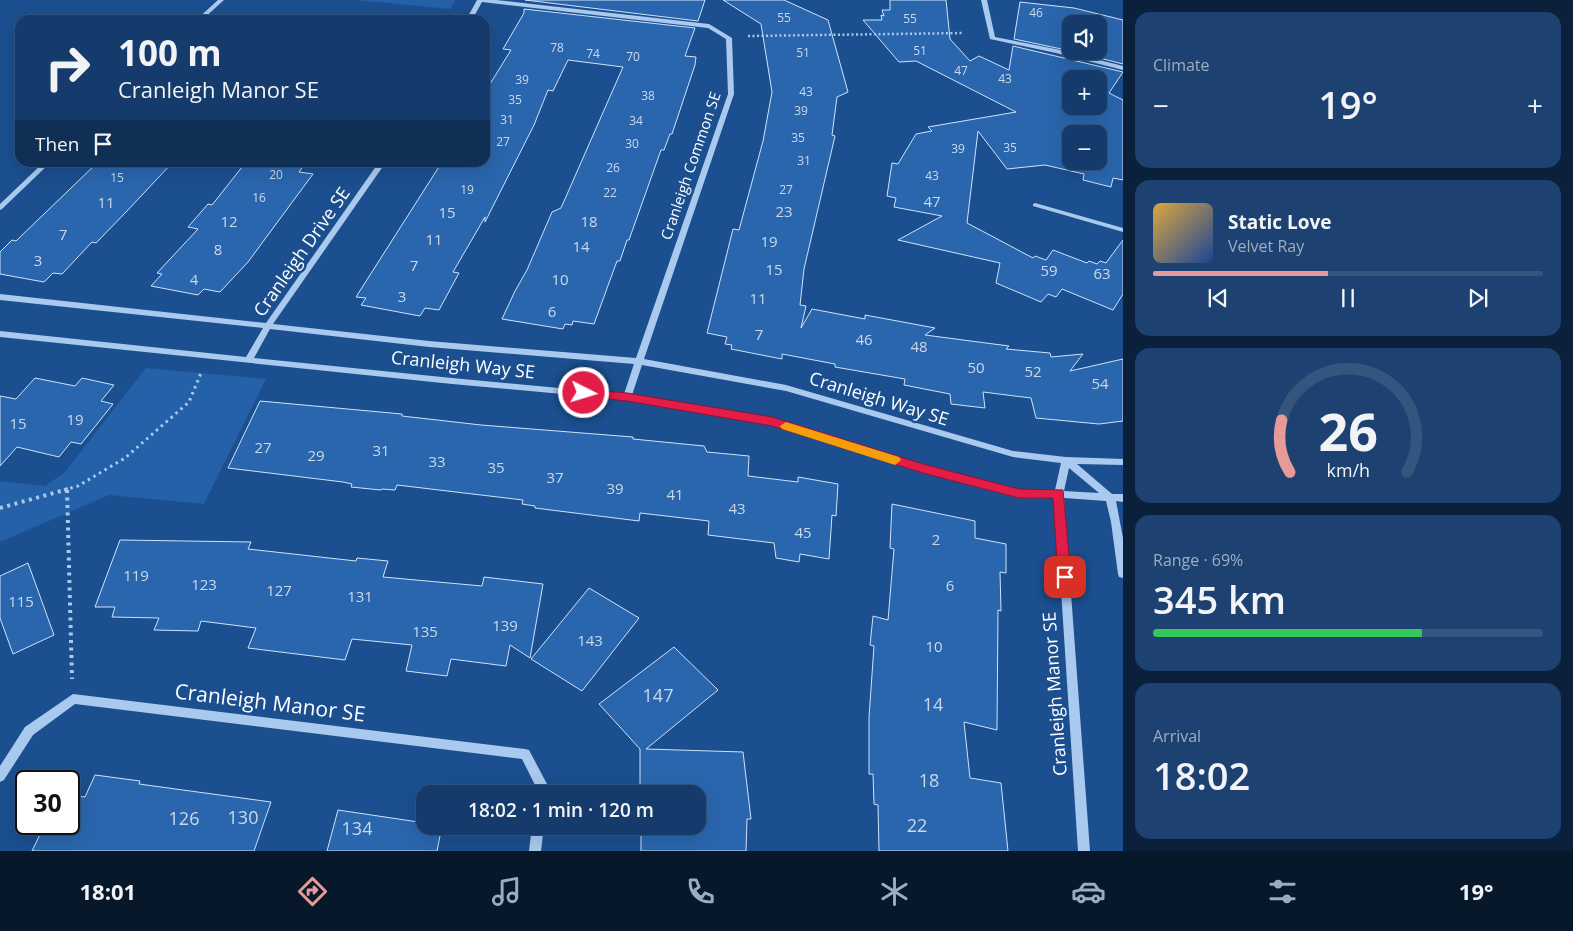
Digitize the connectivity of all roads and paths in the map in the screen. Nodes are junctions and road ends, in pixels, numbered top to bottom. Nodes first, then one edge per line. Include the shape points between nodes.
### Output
1 (220, 0) edge
2 (481, 0) edge
3 (984, 0) edge
4 (204, 15) edge
5 (472, 15) edge
6 (964, 33) dead end
7 (745, 36) dead end
8 (1123, 68) edge
9 (43, 167) edge
10 (379, 167) edge
11 (2, 204) edge
12 (1035, 205) dead end
13 (1123, 230) edge
14 (0, 297) edge
15 (268, 326) junction
16 (0, 334) edge
17 (248, 360) junction
18 (638, 361) junction
19 (202, 370) dead end
20 (627, 397) junction
21 (1066, 460) junction
22 (1123, 462) edge
23 (67, 490) junction
24 (1059, 494) junction
25 (1110, 497) junction
26 (1123, 498) edge
27 (0, 508) edge
28 (1123, 574) edge
29 (73, 699) junction
30 (0, 776) edge
31 (541, 785) edge
32 (537, 835) edge
33 (535, 851) edge
34 (1084, 851) edge

1 - 4 street
2 - 5 street
2 - 18 street, Cranleigh Common SE via 709,26 728,38 730,94
3 - 8 street via 992,38
6 - 7 path
9 - 11 street
10 - 15 street, Cranleigh Drive SE
12 - 13 street
14 - 15 street, Cranleigh Way SE
15 - 17 street, Cranleigh Drive SE
15 - 18 street, Cranleigh Way SE via 428,344
16 - 17 street, Cranleigh Way SE
17 - 20 street, Cranleigh Way SE
18 - 20 street, Cranleigh Common SE
18 - 21 street, Cranleigh Way SE via 786,388 1013,454
19 - 23 path via 189,402 162,426 125,458
20 - 24 street, Cranleigh Way SE via 772,422 923,469 1019,494
21 - 22 street, Cranleigh Way SE
21 - 24 street, Cranleigh Manor SE
21 - 25 street
23 - 27 path
23 - 29 path
24 - 25 street, Cranleigh Way SE
24 - 34 street, Cranleigh Manor SE
25 - 26 street, Cranleigh Way SE
25 - 28 street
29 - 30 street via 29,731
29 - 31 street, Cranleigh Manor SE via 525,754
32 - 33 street

